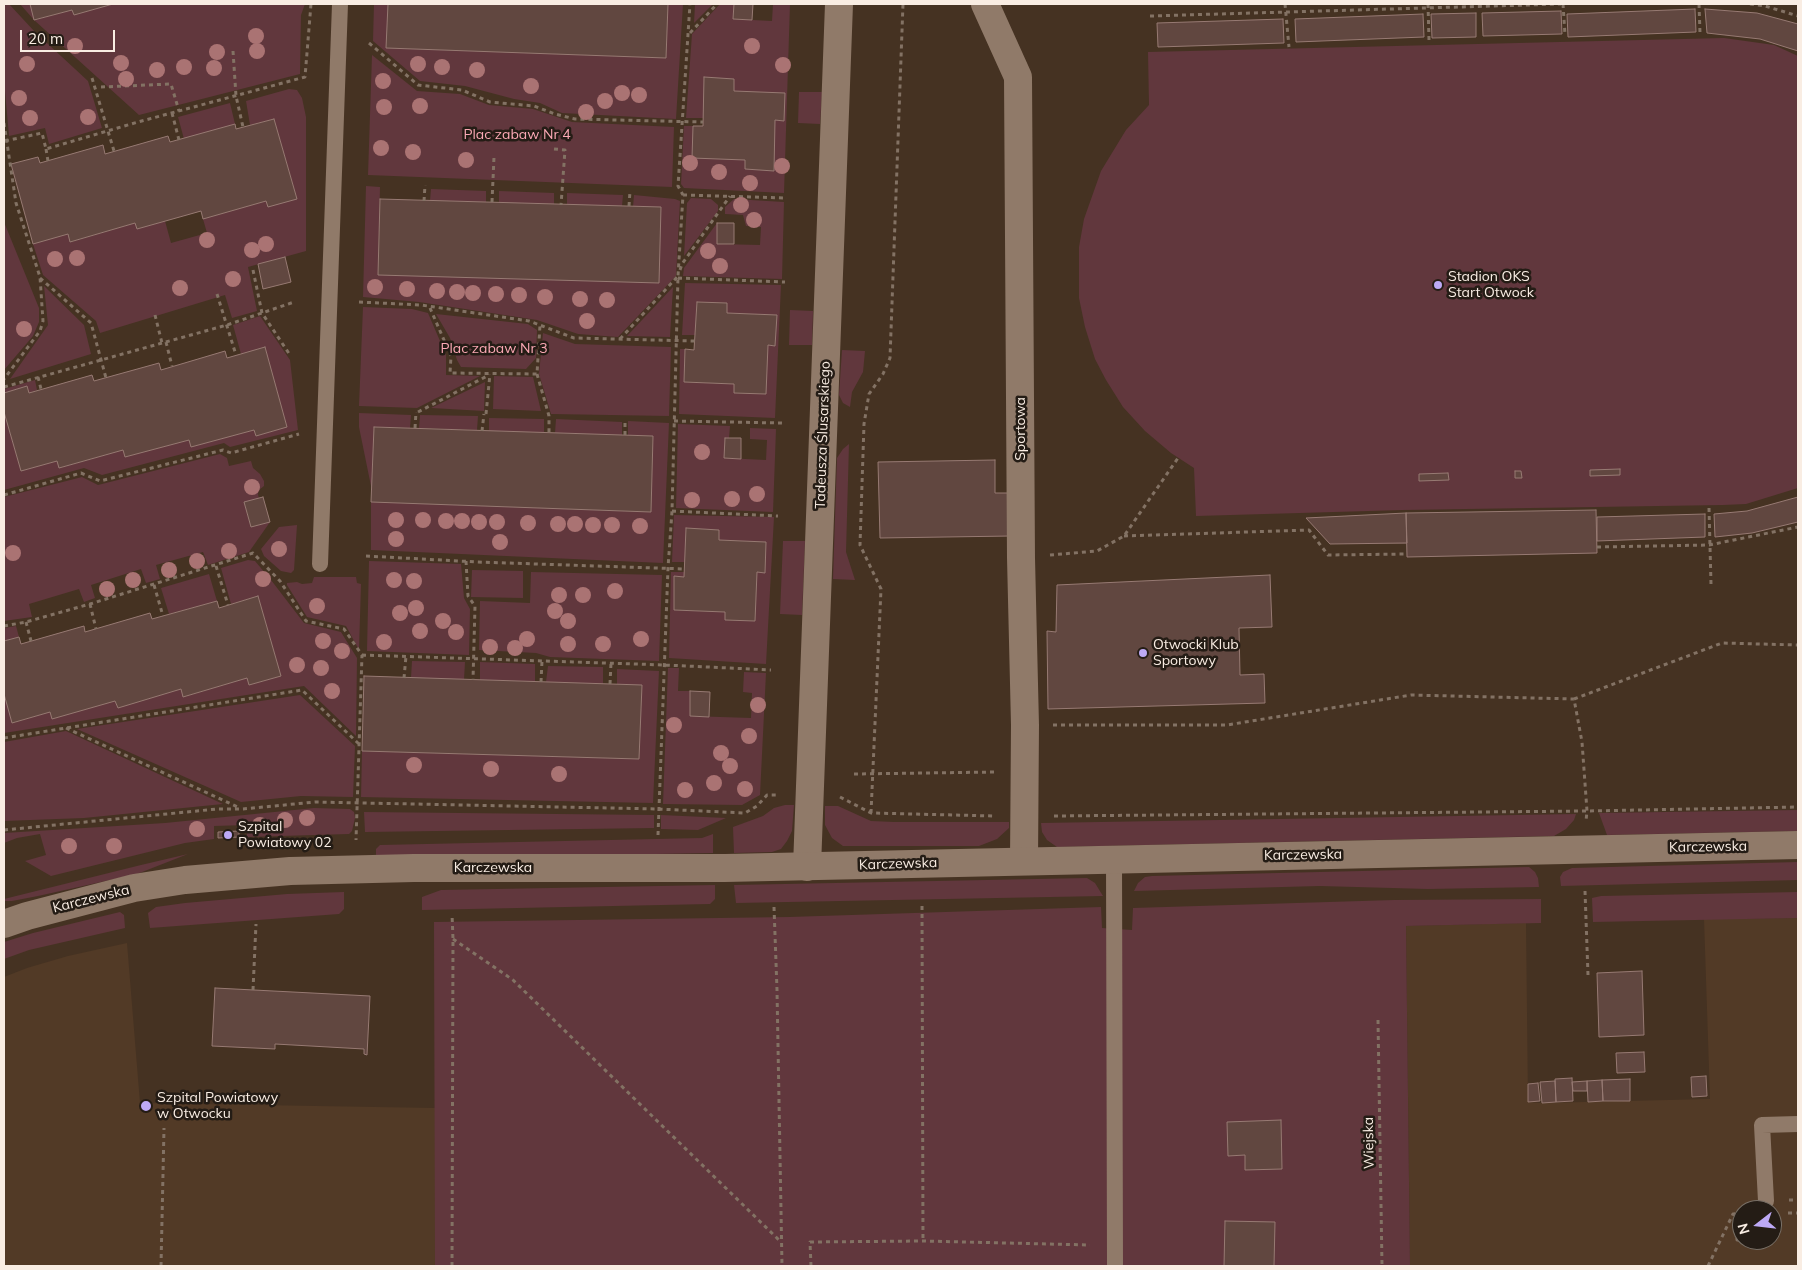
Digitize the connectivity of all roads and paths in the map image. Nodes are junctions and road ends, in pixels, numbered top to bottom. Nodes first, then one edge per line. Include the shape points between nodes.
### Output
1 (311, 4) edge
2 (340, 4) edge
3 (690, 4) edge
4 (717, 4) edge
5 (839, 4) edge
6 (903, 4) edge
7 (985, 4) edge
8 (1285, 4) edge
9 (1562, 4) edge
10 (1699, 4) edge
11 (1750, 4) edge
12 (1429, 5) edge
13 (1286, 10) junction
14 (1150, 16) dead end
15 (1798, 16) edge
16 (689, 33) junction
17 (1700, 33) dead end
18 (1565, 35) dead end
19 (1429, 40) dead end
20 (369, 43) dead end
21 (1289, 47) dead end
22 (233, 51) dead end
23 (92, 78) dead end
24 (101, 87) dead end
25 (236, 96) junction
26 (179, 111) junction
27 (172, 113) junction
28 (4, 122) edge
29 (703, 122) dead end
30 (682, 123) junction
31 (243, 127) dead end
32 (107, 131) junction
33 (179, 140) dead end
34 (6, 142) junction
35 (46, 149) junction
36 (554, 149) dead end
37 (114, 151) dead end
38 (494, 156) dead end
39 (48, 161) dead end
40 (425, 185) dead end
41 (630, 192) dead end
42 (683, 195) junction
43 (730, 196) junction
44 (787, 198) dead end
45 (424, 201) dead end
46 (492, 202) dead end
47 (561, 204) dead end
48 (629, 206) dead end
49 (253, 270) dead end
50 (678, 277) junction
51 (40, 278) junction
52 (785, 282) dead end
53 (217, 294) dead end
54 (294, 302) dead end
55 (359, 302) dead end
56 (430, 307) junction
57 (262, 313) junction
58 (155, 315) dead end
59 (228, 325) junction
60 (540, 325) junction
61 (620, 339) junction
62 (677, 341) junction
63 (695, 341) dead end
64 (164, 342) junction
65 (290, 355) dead end
66 (236, 356) dead end
67 (102, 360) junction
68 (172, 366) dead end
69 (490, 374) junction
70 (537, 374) junction
71 (38, 377) junction
72 (106, 378) dead end
73 (4, 379) edge
74 (4, 387) edge
75 (41, 389) dead end
76 (626, 419) dead end
77 (674, 421) junction
78 (782, 424) dead end
79 (415, 428) dead end
80 (482, 431) dead end
81 (549, 432) dead end
82 (299, 434) dead end
83 (625, 435) dead end
84 (1178, 458) dead end
85 (4, 495) edge
86 (1709, 508) dead end
87 (672, 511) junction
88 (778, 516) dead end
89 (1798, 527) edge
90 (1124, 536) junction
91 (1709, 545) junction
92 (1597, 547) dead end
93 (1407, 554) dead end
94 (366, 556) dead end
95 (1022, 558) junction
96 (466, 561) junction
97 (320, 564) dead end
98 (216, 566) junction
99 (668, 568) junction
100 (685, 569) dead end
101 (1711, 584) dead end
102 (154, 585) junction
103 (90, 604) junction
104 (228, 605) dead end
105 (163, 616) dead end
106 (26, 622) junction
107 (4, 626) edge
108 (96, 629) dead end
109 (31, 641) dead end
110 (1798, 645) edge
111 (362, 654) junction
112 (406, 656) junction
113 (474, 659) junction
114 (542, 660) junction
115 (612, 663) junction
116 (665, 665) junction
117 (771, 670) dead end
118 (404, 678) dead end
119 (473, 680) dead end
120 (541, 682) dead end
121 (610, 684) dead end
122 (1574, 699) junction
123 (1025, 726) junction
124 (66, 728) junction
125 (4, 738) edge
126 (360, 744) junction
127 (1024, 772) junction
128 (854, 774) dead end
129 (873, 774) junction
130 (838, 796) dead end
131 (358, 803) junction
132 (1798, 807) edge
133 (243, 809) junction
134 (658, 809) junction
135 (1587, 811) junction
136 (744, 813) dead end
137 (872, 813) junction
138 (1023, 817) junction
139 (4, 830) edge
140 (658, 835) dead end
141 (356, 840) dead end
142 (1798, 845) edge
143 (1583, 849) junction
144 (1114, 859) junction
145 (1024, 861) junction
146 (807, 866) junction
147 (1585, 891) dead end
148 (922, 906) dead end
149 (774, 907) dead end
150 (452, 914) dead end
151 (4, 924) edge
152 (256, 924) dead end
153 (453, 939) junction
154 (1588, 975) dead end
155 (253, 990) dead end
156 (1378, 1020) dead end
157 (1798, 1124) edge
158 (164, 1128) dead end
159 (1766, 1200) edge
160 (1732, 1216) edge
161 (923, 1241) junction
162 (782, 1242) junction
163 (1090, 1252) dead end
164 (161, 1266) edge
165 (452, 1266) edge
166 (782, 1266) edge
167 (811, 1266) edge
168 (1115, 1266) edge
169 (1382, 1266) edge
170 (1708, 1266) edge

1 - 25 path via 305,77
2 - 97 lane
3 - 16 path
4 - 16 path
5 - 146 main road, Tadeusza Ślusarskiego
6 - 129 path via 890,358 869,394 864,434 860,546 881,589
7 - 95 main road, Sportowa via 1018,76
8 - 13 path
9 - 12 path
9 - 18 path
10 - 17 path
11 - 15 path
12 - 13 path
12 - 19 path
13 - 14 path
13 - 21 path
16 - 30 path
20 - 30 path via 418,85 462,90 490,102 534,106 574,119
22 - 25 path
23 - 32 path
24 - 26 path via 171,84
25 - 26 path
25 - 31 path
26 - 27 path
27 - 32 path
27 - 33 path
28 - 34 path
29 - 30 path
30 - 42 path via 678,186
32 - 35 path
32 - 37 path
34 - 35 path via 42,133
34 - 51 path via 16,203
35 - 39 path
36 - 47 path via 565,150
38 - 46 path
40 - 45 path
41 - 48 path
42 - 43 path
42 - 50 path
43 - 44 path
43 - 50 path via 682,264
49 - 57 path
50 - 52 path
50 - 61 path
50 - 62 path
51 - 67 path via 92,323
51 - 73 path via 42,326
53 - 59 path
54 - 57 path
55 - 56 path
56 - 60 path
56 - 69 path via 451,356 450,373
57 - 59 path
57 - 65 path
58 - 64 path
59 - 64 path
59 - 66 path
60 - 61 path via 574,338
60 - 70 path
61 - 62 path
62 - 63 path
62 - 77 path
64 - 67 path
64 - 68 path
67 - 71 path
67 - 72 path
69 - 70 path
69 - 79 path via 417,412
69 - 80 path
70 - 81 path via 549,416
71 - 74 path
71 - 75 path
76 - 83 path
77 - 78 path
77 - 87 path
82 - 85 path via 231,453 223,450 100,481 81,473
84 - 90 path
86 - 91 path
87 - 88 path
87 - 99 path
89 - 91 path
90 - 93 path via 1309,530 1328,555
90 - 95 path via 1097,551
91 - 92 path
91 - 101 path
94 - 96 path
95 - 123 main road, Sportowa
96 - 99 path
96 - 113 path via 468,596 475,606
98 - 102 path
98 - 104 path
98 - 111 path via 253,554 280,581 306,621 344,629
99 - 100 path
99 - 116 path
102 - 103 path
102 - 105 path
103 - 106 path
103 - 108 path
106 - 107 path
106 - 109 path
110 - 122 path via 1722,643
111 - 112 path
111 - 126 path
112 - 113 path
112 - 118 path
113 - 114 path
113 - 119 path
114 - 115 path
114 - 120 path
115 - 116 path
115 - 121 path
116 - 117 path
116 - 134 path
122 - 123 path via 1411,695 1227,725
122 - 135 path via 1582,742
123 - 127 main road, Sportowa
124 - 125 path
124 - 126 path via 302,690
124 - 133 path
126 - 131 path
127 - 129 path
127 - 138 main road, Sportowa
128 - 129 path
129 - 137 path
130 - 137 path
131 - 133 path via 316,802
131 - 134 path
131 - 141 path
132 - 135 path
133 - 139 path
134 - 136 path
134 - 140 path
135 - 138 path
135 - 143 path
137 - 138 path
138 - 145 main road, Sportowa
142 - 143 main road, Karczewska
143 - 144 main road, Karczewska
144 - 145 main road, Karczewska
144 - 168 lane
145 - 146 main road, Karczewska
146 - 151 main road, Karczewska via 281,871 185,880 127,890
147 - 154 path
148 - 161 path
149 - 162 path
150 - 153 path
152 - 155 path
153 - 162 path via 514,980
153 - 165 path
156 - 169 path, Wiejska
157 - 159 lane via 1762,1125
158 - 164 path
160 - 170 path
161 - 163 path via 1090,1244
161 - 167 path via 810,1242
162 - 166 path

